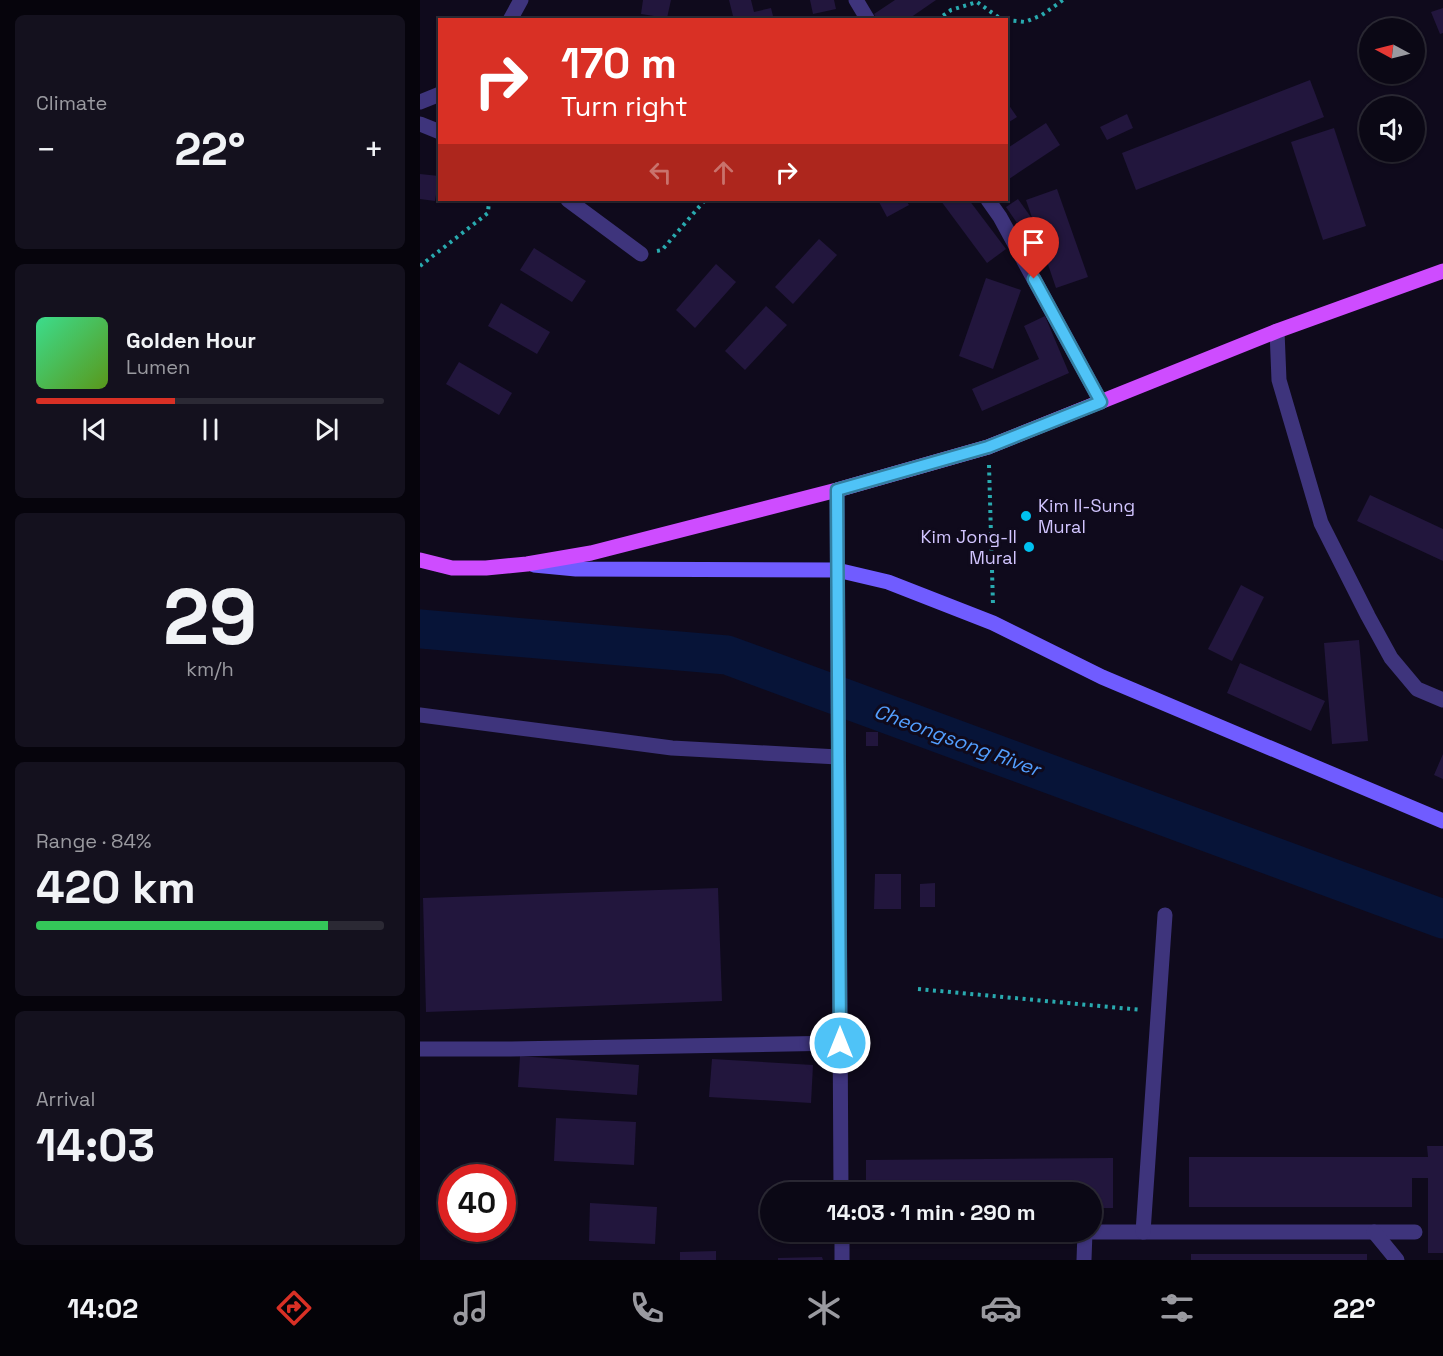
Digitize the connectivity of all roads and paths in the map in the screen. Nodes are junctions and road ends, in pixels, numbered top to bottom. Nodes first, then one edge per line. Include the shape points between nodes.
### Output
1 (521, 0) edge
2 (856, 0) edge
3 (1063, 0) edge
4 (511, 18) edge
5 (867, 18) edge
6 (941, 18) edge
7 (1000, 18) edge
8 (1008, 20) edge
9 (438, 95) edge
10 (420, 102) edge
11 (420, 124) edge
12 (438, 131) edge
13 (489, 201) edge
14 (569, 201) edge
15 (704, 201) edge
16 (989, 201) edge
17 (641, 254) joint
18 (420, 266) edge
19 (1443, 271) edge
20 (1277, 331) junction
21 (1101, 402) junction
22 (988, 447) junction
23 (837, 490) junction
24 (420, 560) edge
25 (527, 564) junction
26 (837, 570) junction
27 (993, 622) junction
28 (1443, 700) edge
29 (420, 716) edge
30 (838, 757) junction
31 (1443, 821) edge
32 (1165, 915) dead end
33 (918, 989) dead end
34 (1158, 1011) junction
35 (840, 1043) junction
36 (420, 1049) edge
37 (841, 1182) edge
38 (1102, 1232) edge
39 (1143, 1232) junction
40 (1374, 1232) junction
41 (1415, 1232) dead end
42 (842, 1242) edge
43 (1085, 1242) edge
44 (842, 1260) edge
45 (1084, 1260) edge
46 (1396, 1260) edge

1 - 4 street
2 - 5 street
3 - 8 path via 1025,22
6 - 7 path via 951,10 976,2
9 - 10 street
11 - 12 street
13 - 18 path via 488,213
14 - 17 street
15 - 17 path via 662,250
16 - 21 street
19 - 20 main road
20 - 21 main road
20 - 28 street via 1279,380 1321,523 1391,658 1417,689
21 - 22 main road
22 - 23 main road
22 - 27 path
23 - 25 main road via 591,553
23 - 26 street
24 - 25 main road via 453,568
25 - 26 main road via 576,569
26 - 27 main road via 888,582
26 - 30 street
27 - 31 main road via 1101,677
29 - 30 street via 672,748
30 - 35 street
32 - 34 street
33 - 34 path
34 - 39 street
35 - 36 street
35 - 37 street
38 - 39 street
39 - 40 street
40 - 41 street
40 - 46 street
42 - 44 street
43 - 45 street

